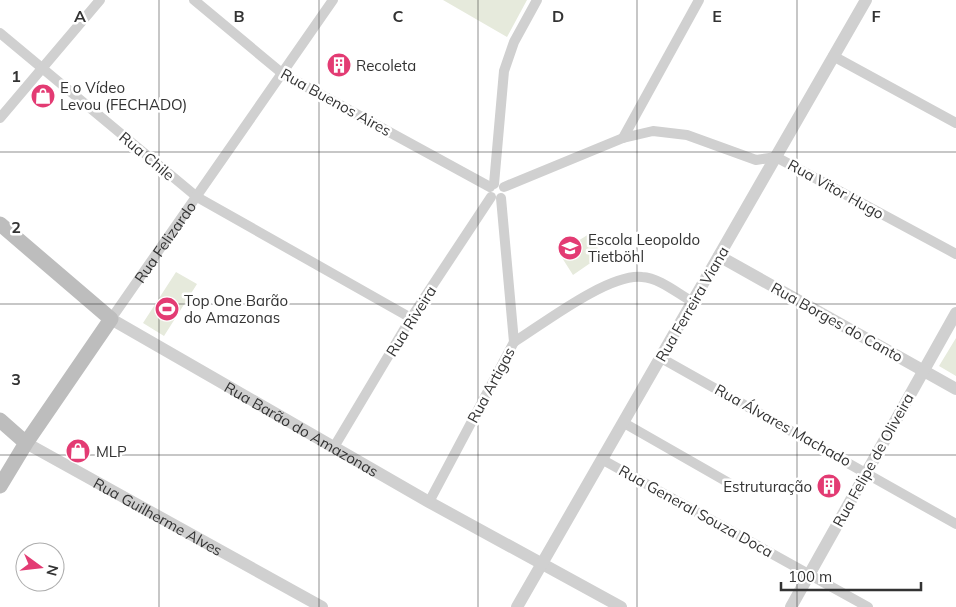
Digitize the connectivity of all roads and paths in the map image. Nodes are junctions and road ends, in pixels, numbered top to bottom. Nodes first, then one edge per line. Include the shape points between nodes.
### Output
1 (100, 0) edge
2 (194, 0) edge
3 (333, 0) edge
4 (537, 0) edge
5 (699, 0) edge
6 (866, 0) edge
7 (0, 33) edge
8 (833, 56) junction
9 (42, 68) junction
10 (283, 74) junction
11 (0, 118) edge
12 (956, 123) edge
13 (623, 138) junction
14 (776, 157) junction
15 (496, 191) junction
16 (196, 198) junction
17 (0, 224) edge
18 (956, 254) edge
19 (719, 256) junction
20 (693, 302) junction
21 (956, 313) edge
22 (412, 318) junction
23 (111, 319) junction
24 (514, 342) junction
25 (661, 358) junction
26 (923, 370) junction
27 (956, 389) edge
28 (0, 420) edge
29 (624, 423) junction
30 (26, 443) junction
31 (334, 447) junction
32 (603, 460) junction
33 (867, 472) junction
34 (728, 482) dead end
35 (0, 486) edge
36 (429, 502) junction
37 (956, 524) edge
38 (542, 563) junction
39 (811, 574) junction
40 (322, 607) edge
41 (517, 607) edge
42 (621, 607) edge
43 (791, 607) edge
44 (868, 607) edge

1 - 9 street
2 - 10 street, Rua Buenos Aires
3 - 10 street, Rua Felizardo
4 - 15 street, Rua Artigas via 514,42 504,71
5 - 13 street
6 - 8 street, Rua Ferreira Viana
7 - 9 street, Rua Chile
8 - 12 street
8 - 14 street, Rua Ferreira Viana
9 - 11 street
9 - 16 street, Rua Chile
10 - 15 street, Rua Buenos Aires
10 - 16 street, Rua Felizardo
13 - 14 street, Rua Vitor Hugo via 653,131 687,135 756,160
13 - 15 street
14 - 18 street, Rua Vitor Hugo
14 - 19 street, Rua Ferreira Viana
15 - 22 street, Rua Riveira
15 - 24 street, Rua Artigas
16 - 22 street, Rua Chile
16 - 23 street, Rua Felizardo
17 - 23 main road, Rua Barão do Amazonas
19 - 20 street, Rua Ferreira Viana
19 - 26 street, Rua Borges do Canto
20 - 24 street via 657,281 642,276 625,279 585,297
20 - 25 street, Rua Ferreira Viana
21 - 26 street, Rua Felipe de Oliveira
22 - 31 street, Rua Riveira
23 - 30 main road, Rua Felizardo
23 - 31 street, Rua Barão do Amazonas
24 - 36 street, Rua Artigas
25 - 29 street, Rua Ferreira Viana
25 - 33 street, Rua Álvares Machado
26 - 27 street, Rua Borges do Canto
26 - 33 street, Rua Felipe de Oliveira
28 - 30 main road, Rua Guilherme Alves
29 - 32 street, Rua Ferreira Viana
29 - 34 street
30 - 35 main road, Rua Felizardo
30 - 40 street, Rua Guilherme Alves
31 - 36 street, Rua Barão do Amazonas
32 - 38 street, Rua Ferreira Viana
32 - 39 street, Rua General Souza Doca
33 - 37 street, Rua Álvares Machado
33 - 39 street, Rua Felipe de Oliveira
36 - 38 street, Rua Barão do Amazonas
38 - 41 street, Rua Ferreira Viana
38 - 42 street, Rua Barão do Amazonas
39 - 43 street, Rua Felipe de Oliveira
39 - 44 street, Rua General Souza Doca

